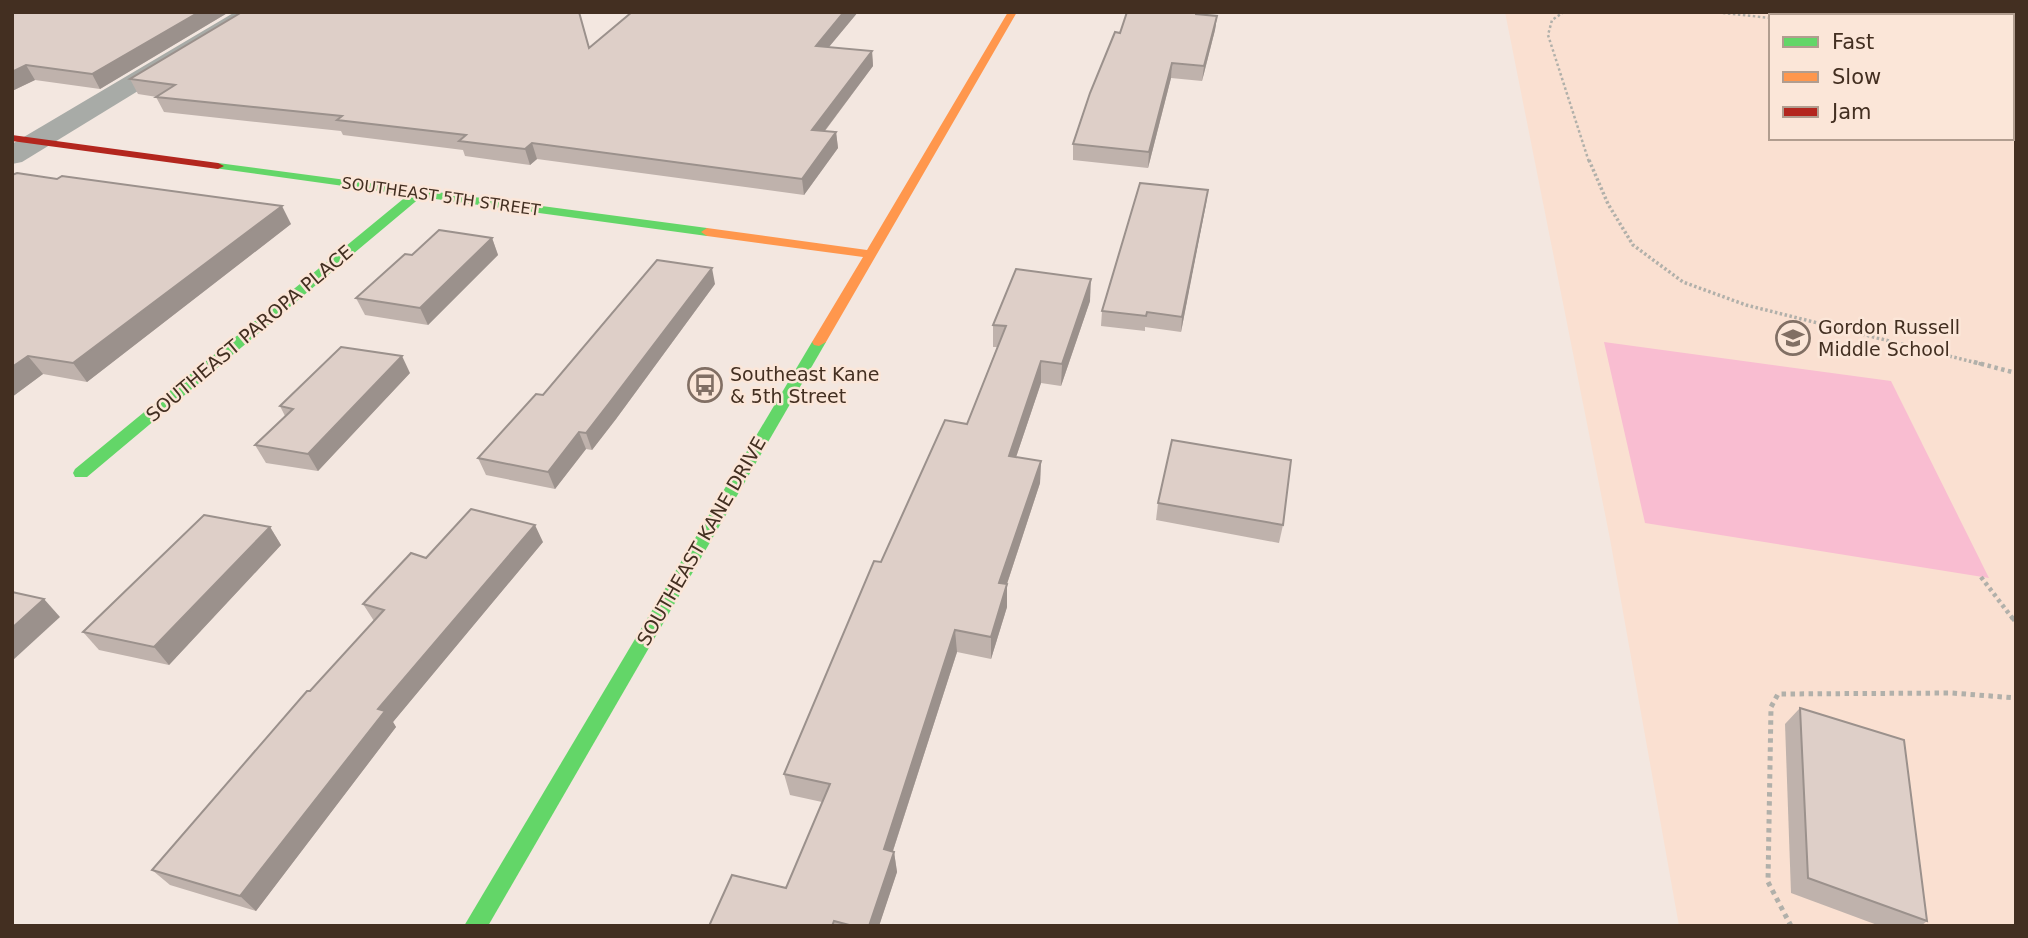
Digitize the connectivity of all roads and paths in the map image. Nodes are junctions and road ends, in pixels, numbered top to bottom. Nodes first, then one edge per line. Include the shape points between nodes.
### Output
1 (251, 12) edge
2 (1013, 12) edge
3 (1564, 12) edge
4 (1713, 12) edge
5 (1769, 18) edge
6 (25, 140) edge
7 (12, 156) edge
8 (418, 193) junction
9 (870, 254) junction
10 (2016, 373) edge
11 (81, 473) dead end
12 (1981, 577) dead end
13 (2016, 622) edge
14 (2016, 698) edge
15 (475, 926) edge
16 (1791, 926) edge

1 - 6 street
2 - 9 street, SOUTHEAST KANE DRIVE
3 - 10 path via 1552,20 1550,49 1583,147 1623,231 1658,266 1683,282 1746,305
4 - 5 path
6 - 7 street
6 - 8 street, SOUTHEAST 5TH STREET
8 - 9 street, SOUTHEAST 5TH STREET
8 - 11 street, SOUTHEAST PAROPA PLACE
9 - 15 street, SOUTHEAST KANE DRIVE
12 - 13 path
14 - 16 path via 1952,693 1779,694 1771,707 1768,882

